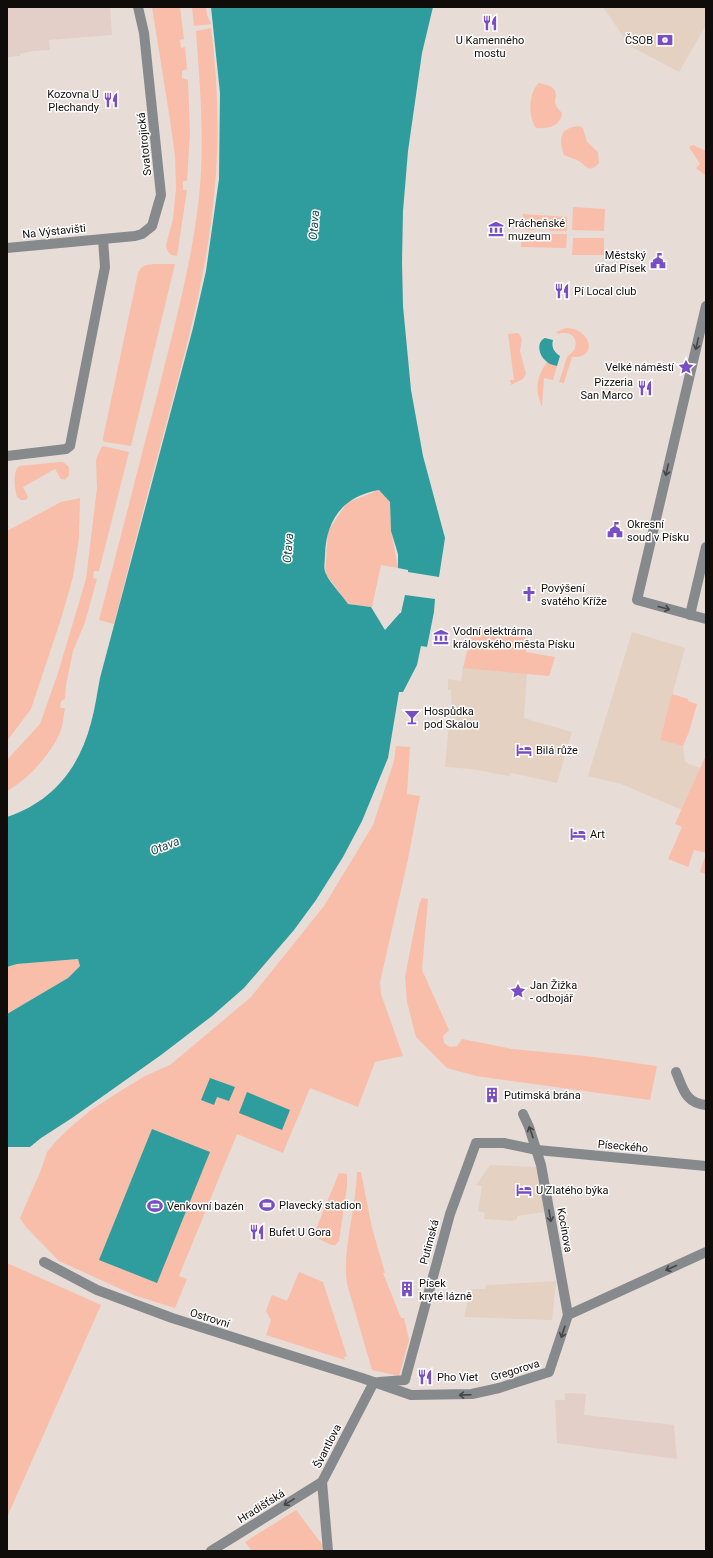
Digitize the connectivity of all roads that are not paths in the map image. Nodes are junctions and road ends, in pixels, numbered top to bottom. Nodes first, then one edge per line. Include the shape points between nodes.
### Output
1 (138, 7) edge
2 (102, 239) junction
3 (7, 248) edge
4 (706, 306) edge
5 (7, 456) edge
6 (706, 546) edge
7 (690, 615) junction
8 (706, 619) edge
9 (676, 1072) dead end
10 (706, 1105) edge
11 (522, 1114) dead end
12 (537, 1150) junction
13 (706, 1166) edge
14 (706, 1252) edge
15 (44, 1262) dead end
16 (568, 1315) junction
17 (374, 1382) junction
18 (322, 1482) junction
19 (211, 1551) edge
20 (328, 1551) edge

1 - 2 street, Svatotrojická via 144,32 161,195 149,230 142,234
2 - 3 street, Na Výstavišti
2 - 5 street via 105,267 70,446 58,451
4 -> 7 street via 637,600
6 - 7 street
7 - 8 street
9 - 10 street via 688,1098
12 -> 11 street, Kocínova
12 - 13 street, Píseckého
12 -> 16 street, Kocínova
12 - 17 street, Putimská via 504,1143 476,1143 450,1214 405,1380
14 -> 16 street
15 - 17 street, Ostrovní via 97,1290 172,1318
16 -> 17 street, Gregorova via 549,1372 472,1394 411,1395
17 - 18 street, Švantlova
18 -> 19 street, Hradišťská
18 - 20 street, Švantlova

